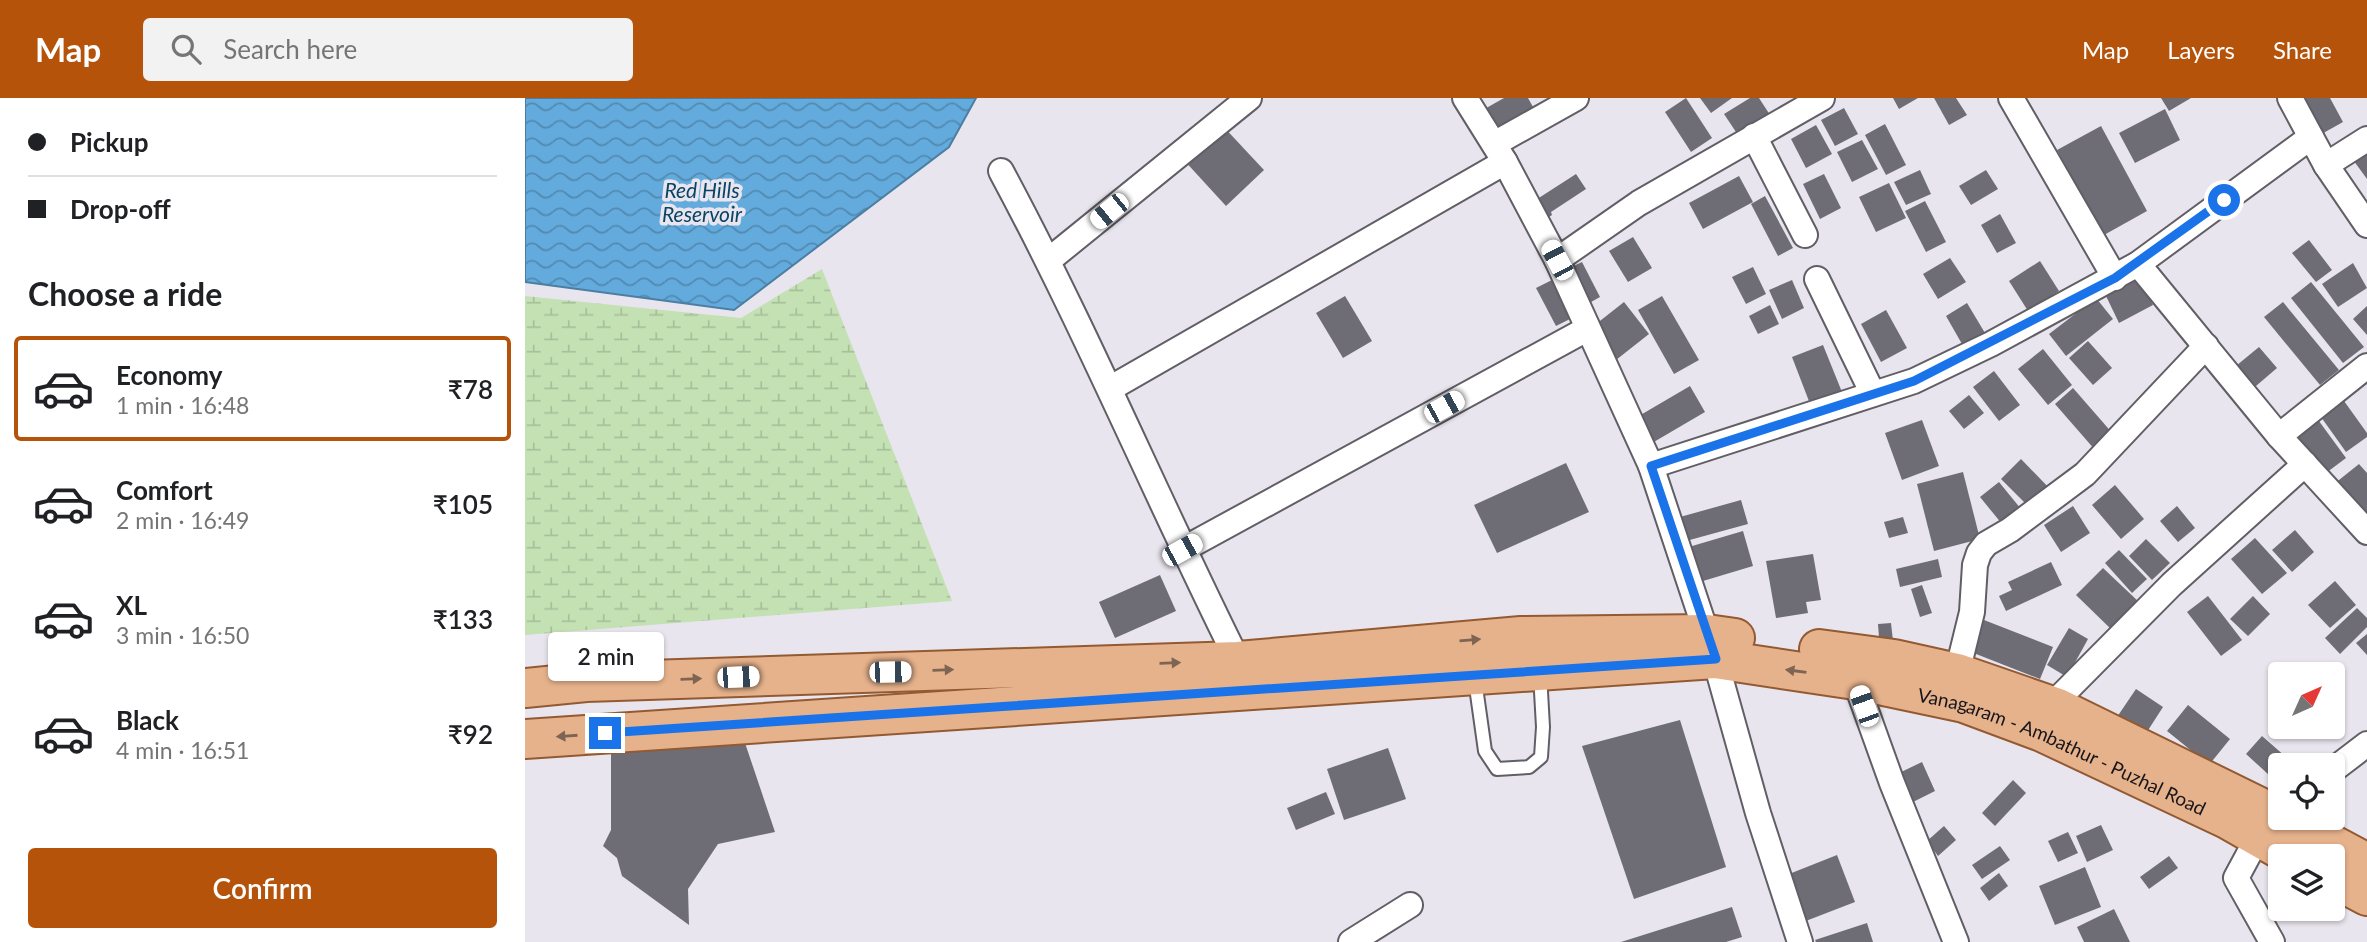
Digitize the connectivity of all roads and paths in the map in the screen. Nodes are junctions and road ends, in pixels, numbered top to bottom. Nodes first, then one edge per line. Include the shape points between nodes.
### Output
1 (1249, 98) edge
2 (1465, 98) edge
3 (1576, 98) edge
4 (1822, 98) edge
5 (2011, 98) edge
6 (2290, 98) edge
7 (1754, 136) junction
8 (2311, 137) junction
9 (2367, 139) edge
10 (1499, 153) junction
11 (2326, 165) junction
12 (1001, 171) dead end
13 (2367, 225) edge
14 (1805, 235) dead end
15 (1049, 260) junction
16 (1557, 260) junction
17 (2138, 264) junction
18 (2115, 278) junction
19 (1817, 279) dead end
20 (1587, 329) junction
21 (2206, 346) junction
22 (2367, 366) edge
23 (1111, 388) junction
24 (1873, 394) junction
25 (2279, 436) junction
26 (2305, 464) junction
27 (1651, 466) junction
28 (2367, 532) edge
29 (1182, 550) junction
30 (1711, 647) junction
31 (1432, 660) junction
32 (1238, 662) junction
33 (1539, 670) junction
34 (1957, 673) junction
35 (1475, 674) junction
36 (738, 677) junction
37 (1855, 680) junction
38 (525, 688) edge
39 (2047, 718) junction
40 (740, 724) junction
41 (525, 739) edge
42 (2367, 744) edge
43 (2345, 761) edge
44 (2268, 818) edge
45 (2268, 827) edge
46 (2299, 830) edge
47 (2367, 863) edge
48 (2345, 884) edge
49 (2367, 896) edge
50 (1410, 905) dead end
51 (1351, 942) edge
52 (1800, 942) edge
53 (1956, 942) edge
54 (2272, 942) edge

1 - 15 street
2 - 10 street
3 - 10 street
4 - 7 street
5 - 18 street
6 - 8 street
7 - 14 street
7 - 16 street via 1639,203
8 - 11 street
8 - 17 street
9 - 11 street
10 - 16 street
10 - 23 street
11 - 13 street
12 - 15 street
15 - 23 street
16 - 20 street
17 - 18 street
17 - 21 street
18 - 24 street via 1914,381
19 - 24 street
20 - 27 street
20 - 29 street
21 - 25 street
21 - 34 street via 2085,474 1979,552 1972,612
22 - 25 street
23 - 29 street
24 - 27 street
25 - 26 street
26 - 28 street
26 - 39 street via 2172,584
27 - 30 street
29 - 32 street
31 -> 30 main road via 1521,636
30 - 33 main road, Vanagaram - Ambathur - Puzhal Road
30 - 34 main road via 1893,659
37 -> 30 main road, Vanagaram - Ambathur - Puzhal Road
30 - 52 street
31 - 32 main road
31 - 35 main road, Vanagaram - Ambathur - Puzhal Road
31 - 40 main road, Vanagaram - Ambathur - Puzhal Road
36 -> 32 main road
33 - 35 main road, Vanagaram - Ambathur - Puzhal Road
33 - 35 lane via 1541,757 1529,767 1497,769 1485,751
34 - 39 main road
38 -> 36 main road
36 - 40 main road
37 - 39 main road, Vanagaram - Ambathur - Puzhal Road
37 - 53 street
39 - 44 main road, Vanagaram - Ambathur - Puzhal Road via 2227,819
40 -> 41 main road, Vanagaram - Ambathur - Puzhal Road
42 - 43 street
45 - 54 street via 2236,878
46 - 47 main road
48 - 49 main road
50 - 51 street

